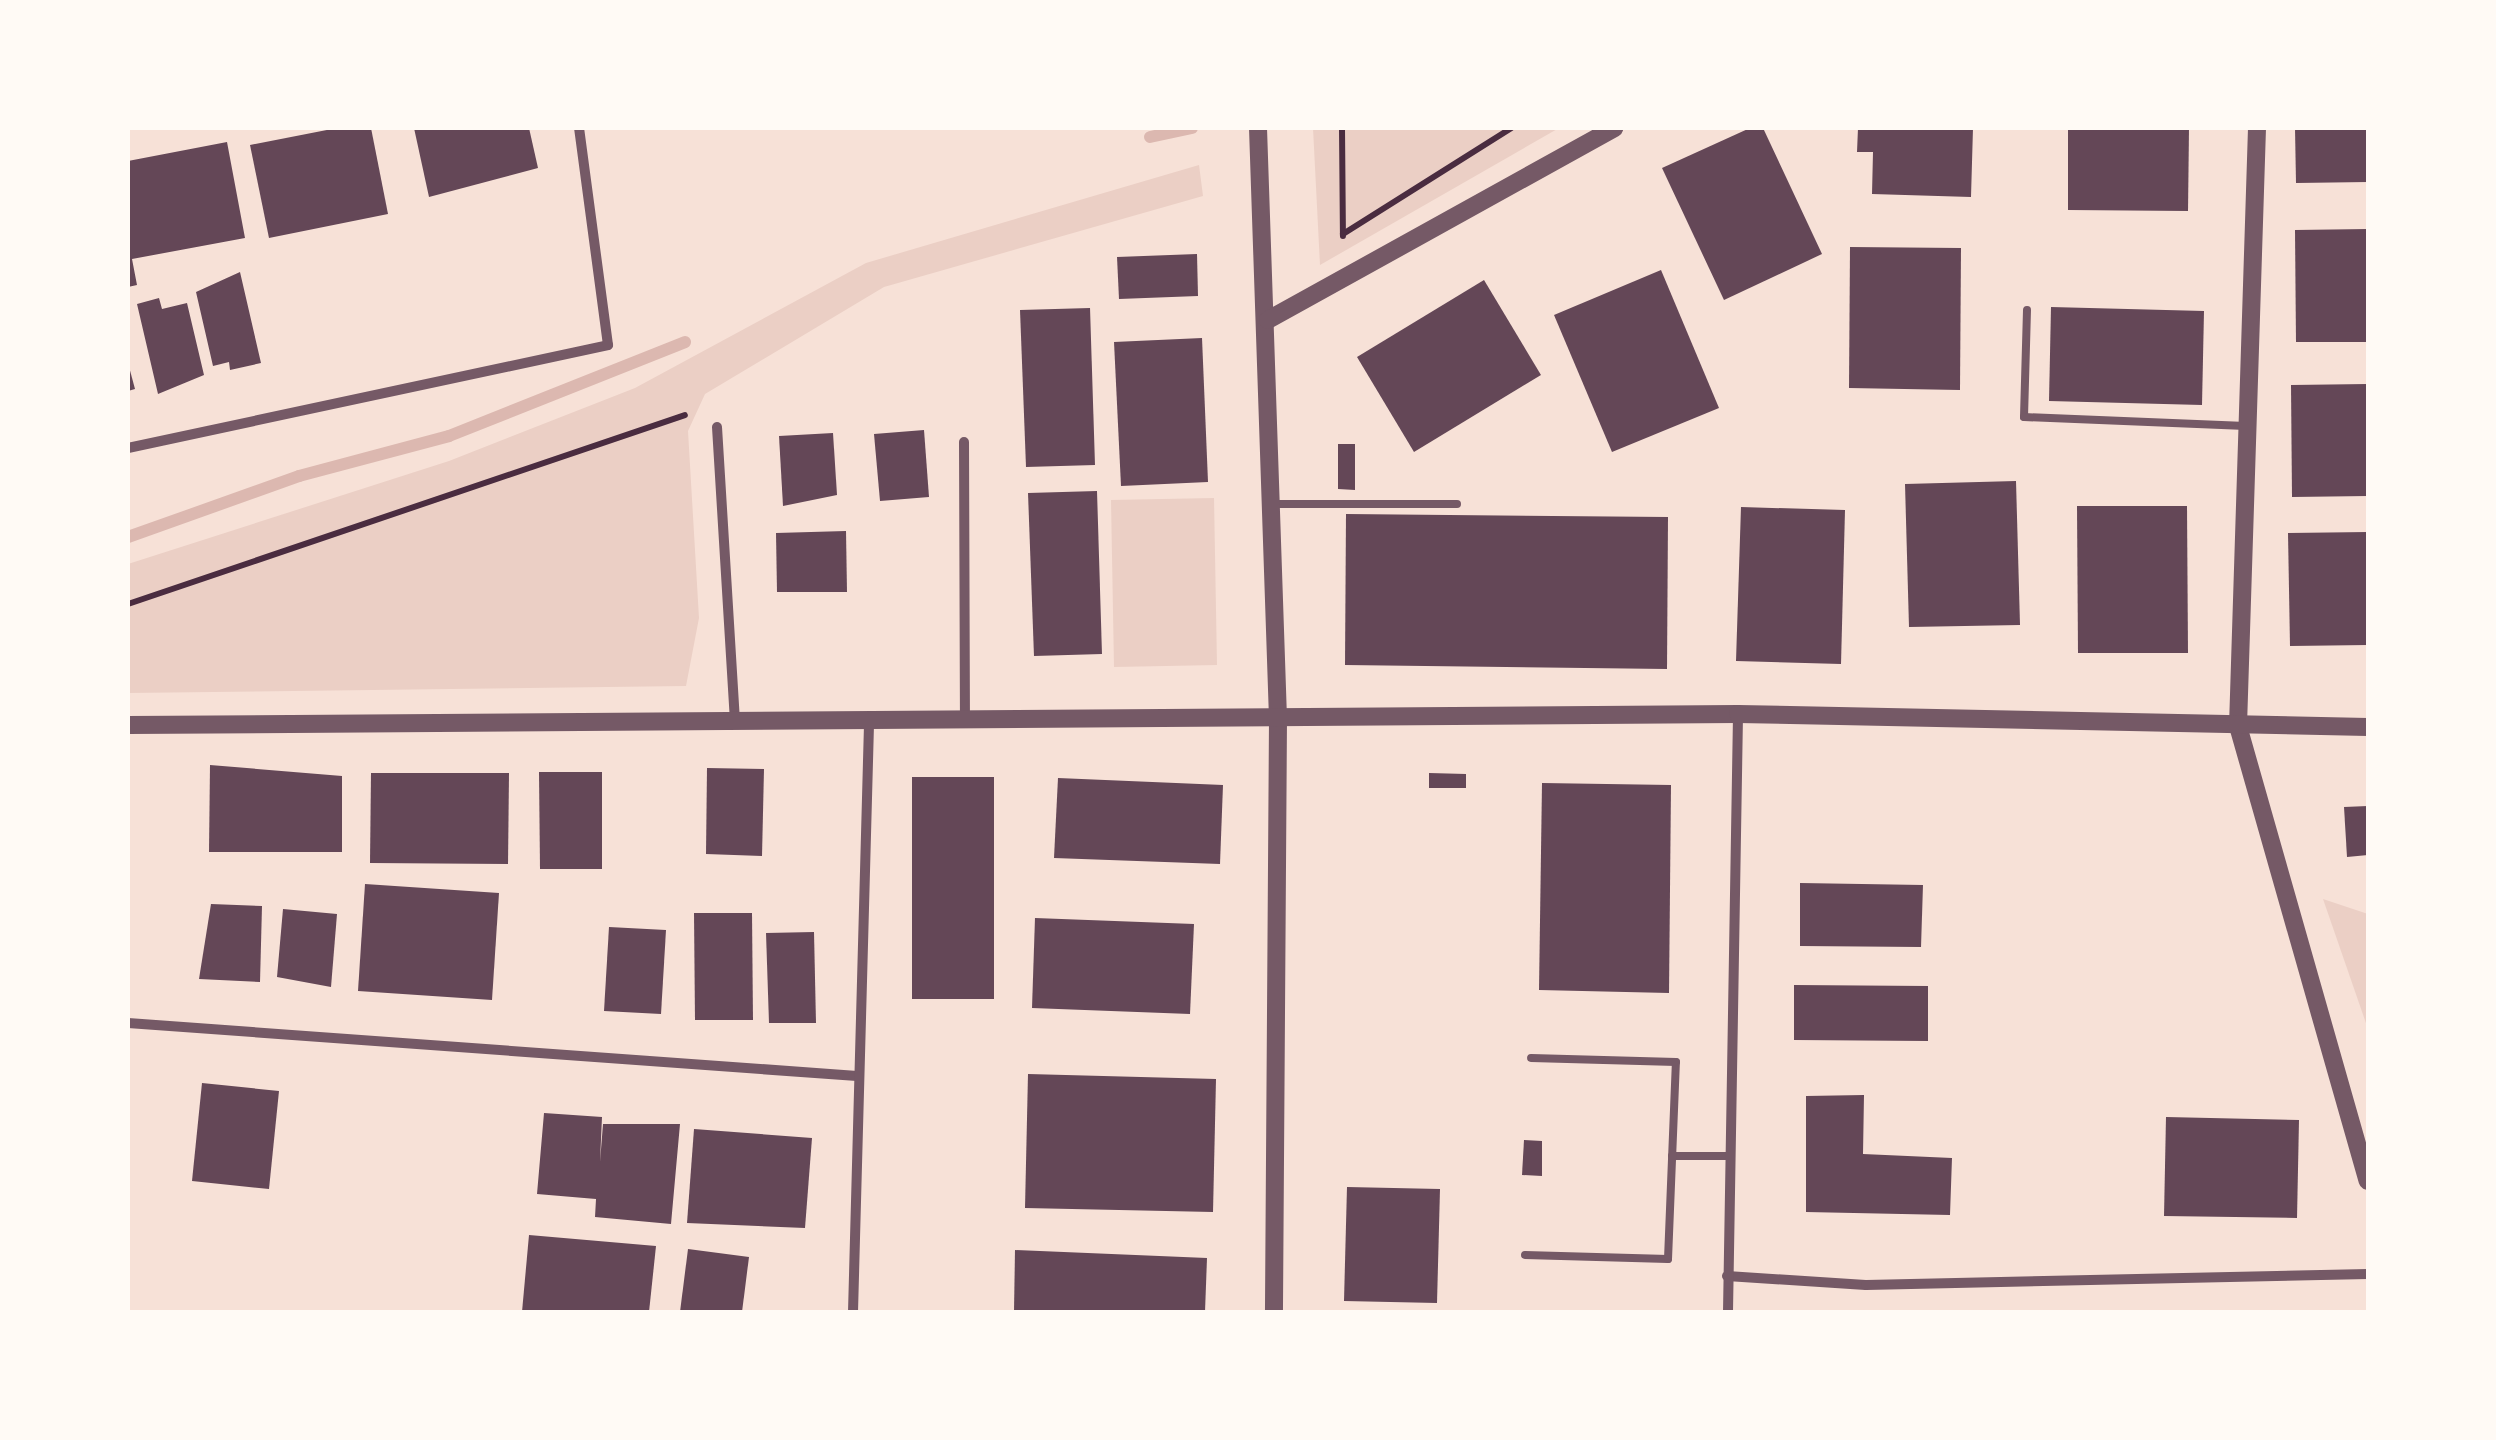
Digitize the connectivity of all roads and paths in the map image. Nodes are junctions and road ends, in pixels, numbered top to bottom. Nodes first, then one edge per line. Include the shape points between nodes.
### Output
1 (579, 128) edge
2 (1258, 128) edge
3 (1342, 128) edge
4 (1511, 128) edge
5 (1614, 128) edge
6 (2258, 128) edge
7 (2027, 310) dead end
8 (1268, 320) junction
9 (685, 415) dead end
10 (2246, 426) junction
11 (716, 428) dead end
12 (964, 442) dead end
13 (128, 448) edge
14 (1272, 504) junction
15 (1457, 504) dead end
16 (128, 604) edge
17 (1738, 714) junction
18 (1278, 718) junction
19 (964, 721) junction
20 (735, 722) junction
21 (869, 724) junction
22 (128, 726) edge
23 (2238, 726) junction
24 (2368, 727) edge
25 (128, 1022) edge
26 (1531, 1058) dead end
27 (857, 1076) junction
28 (1672, 1156) junction
29 (1726, 1156) junction
30 (2368, 1181) edge
31 (1524, 1255) dead end
32 (2368, 1274) edge
33 (1727, 1276) junction
34 (853, 1312) edge
35 (1274, 1312) edge
36 (1728, 1312) edge

1 - 13 street via 608,345
2 - 8 street
3 - 4 path via 1343,234
5 - 8 street
6 - 10 street
7 - 10 lane via 2024,417
8 - 14 street
9 - 16 path
10 - 23 street
11 - 20 street
12 - 19 street
14 - 15 lane
14 - 18 street
17 - 18 street
17 - 23 street
17 - 29 street
18 - 19 street
18 - 35 street
19 - 21 street
20 - 21 street
20 - 22 street
21 - 27 street
23 - 24 street
23 - 30 street
25 - 27 street
26 - 28 lane via 1676,1062
27 - 34 street
28 - 29 lane
28 - 31 lane via 1668,1259
29 - 33 street
32 - 33 street via 1866,1284
33 - 36 street

